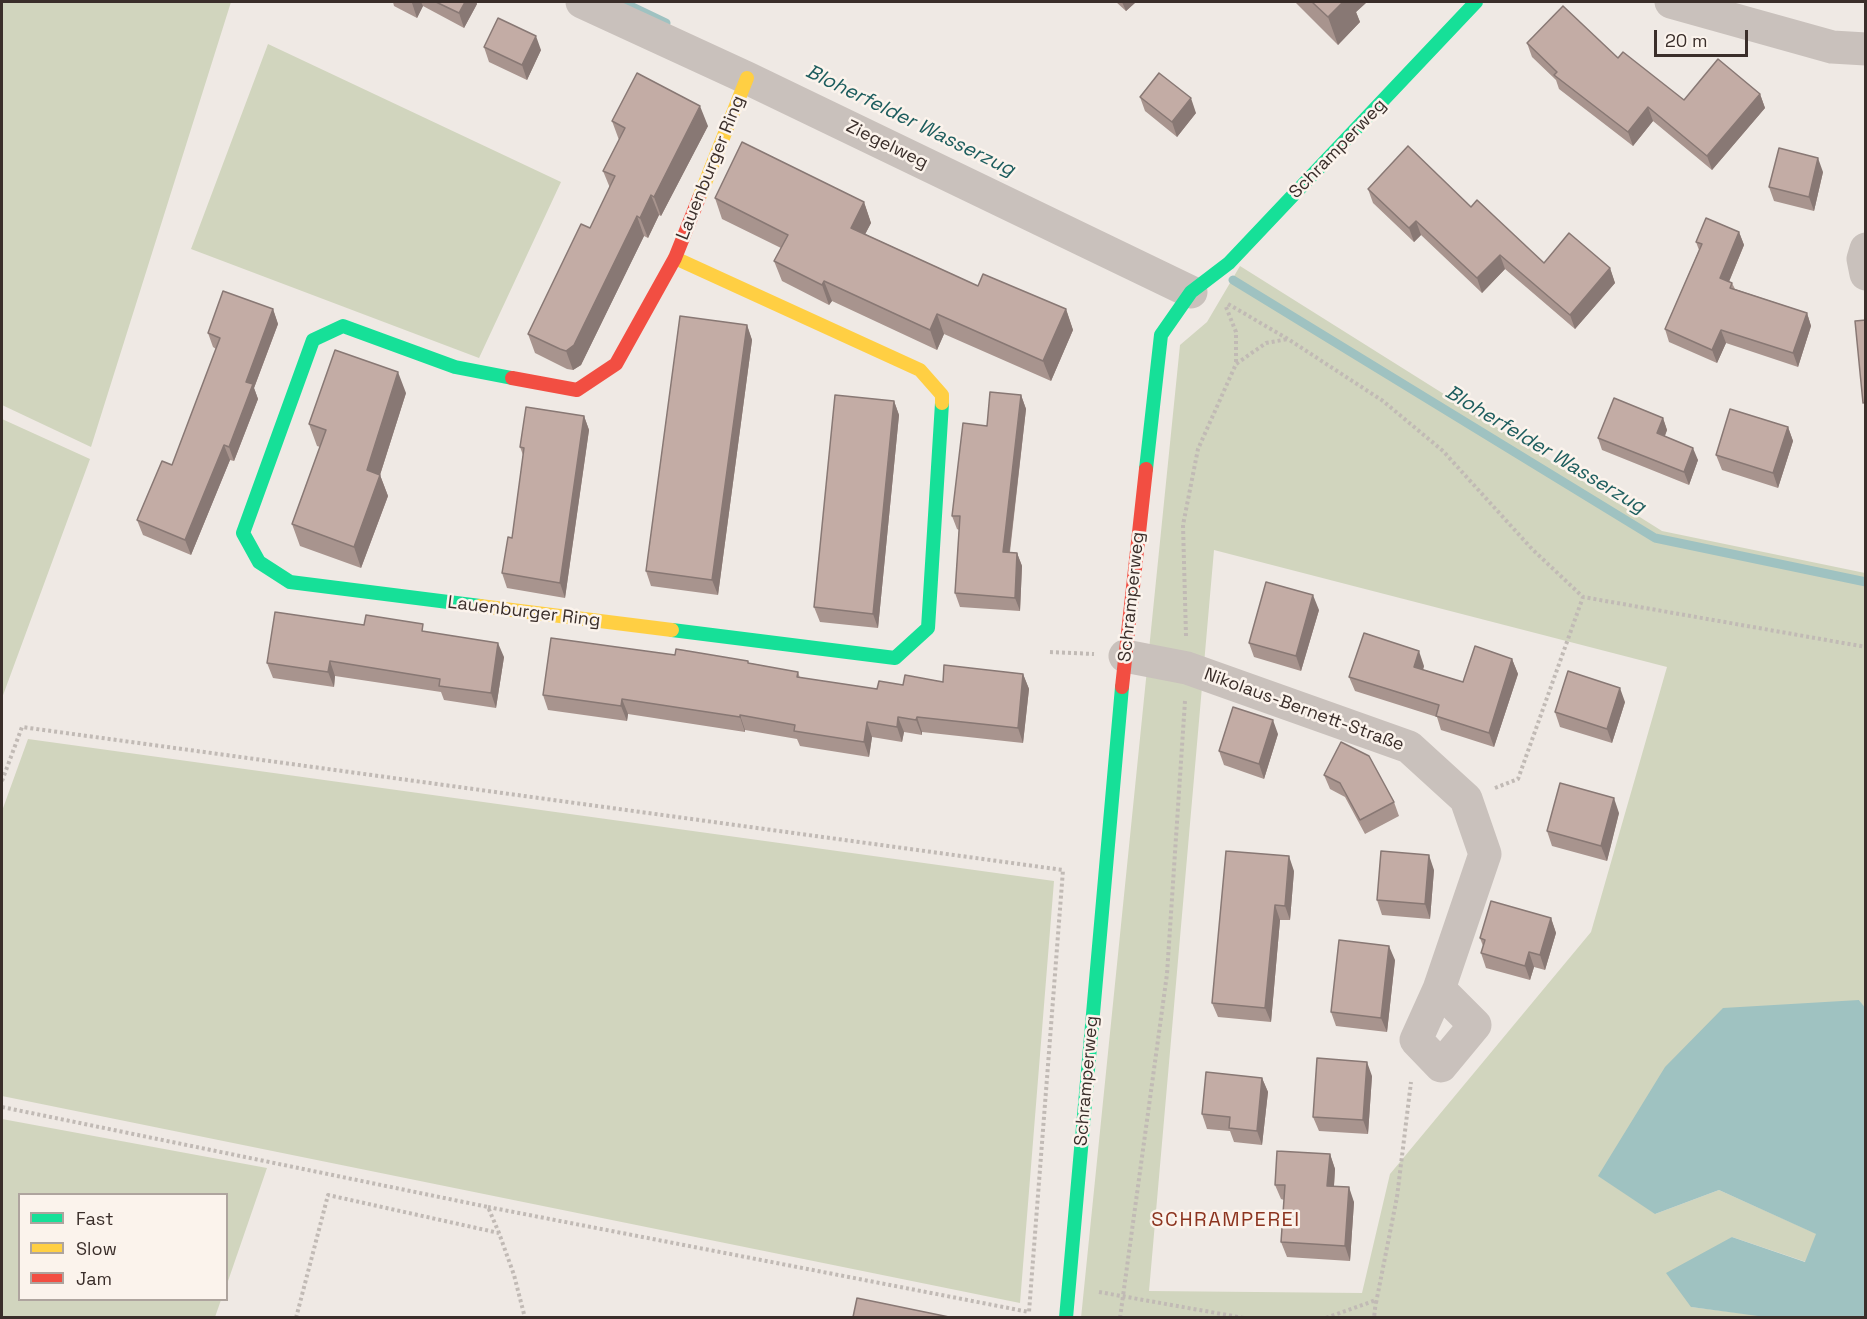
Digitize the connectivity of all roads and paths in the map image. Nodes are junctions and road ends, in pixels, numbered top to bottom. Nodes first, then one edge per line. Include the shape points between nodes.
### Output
1 (582, 2) edge
2 (1476, 2) edge
3 (1671, 2) edge
4 (1866, 49) edge
5 (747, 78) junction
6 (1866, 249) edge
7 (675, 258) junction
8 (1866, 274) edge
9 (1191, 292) junction
10 (1288, 339) junction
11 (1236, 364) junction
12 (1583, 597) junction
13 (1866, 647) edge
14 (1050, 652) dead end
15 (1125, 656) junction
16 (1187, 668) junction
17 (2, 781) edge
18 (1466, 799) junction
19 (1439, 989) junction
20 (1416, 1040) junction
21 (2, 1107) edge
22 (488, 1207) junction
23 (499, 1233) junction
24 (1069, 1289) junction
25 (1122, 1295) junction
26 (1376, 1303) junction
27 (296, 1317) edge
28 (525, 1317) edge
29 (1066, 1317) edge
30 (1120, 1317) edge
31 (1244, 1317) edge
32 (1326, 1317) edge
33 (1374, 1317) edge

1 - 5 street, Ziegelweg
2 - 9 street, Schramperweg via 1229,263
3 - 4 street via 1832,47
5 - 7 street, Lauenburger Ring
5 - 9 street, Ziegelweg
6 - 8 street
7 - 7 street, Lauenburger Ring via 616,364 577,390 455,368 343,326 313,340 243,533 259,562 290,582 896,658 928,628 942,395 920,370
9 - 15 street, Schramperweg via 1161,335
10 - 11 path via 1266,343
10 - 11 path via 1225,302 1236,332
10 - 12 path via 1383,401 1443,451 1532,549
11 - 16 path via 1198,449 1183,525
12 - 13 path
12 - 18 path via 1518,779
14 - 15 path
15 - 16 street, Nikolaus-Bernett-Straße
15 - 24 street, Schramperweg
16 - 18 street, Nikolaus-Bernett-Straße via 1409,747
16 - 25 path via 1167,974
17 - 22 path via 22,727 1063,870 1029,1312
18 - 19 street, Nikolaus-Bernett-Straße via 1485,854
19 - 20 street, Nikolaus-Bernett-Straße
19 - 20 street via 1475,1025 1441,1066
20 - 26 path via 1397,1197
21 - 22 path
22 - 23 path
23 - 27 path via 328,1195
23 - 28 path
24 - 25 path
24 - 29 street, Schramperweg
25 - 30 path
25 - 31 path
26 - 32 path
26 - 33 path

